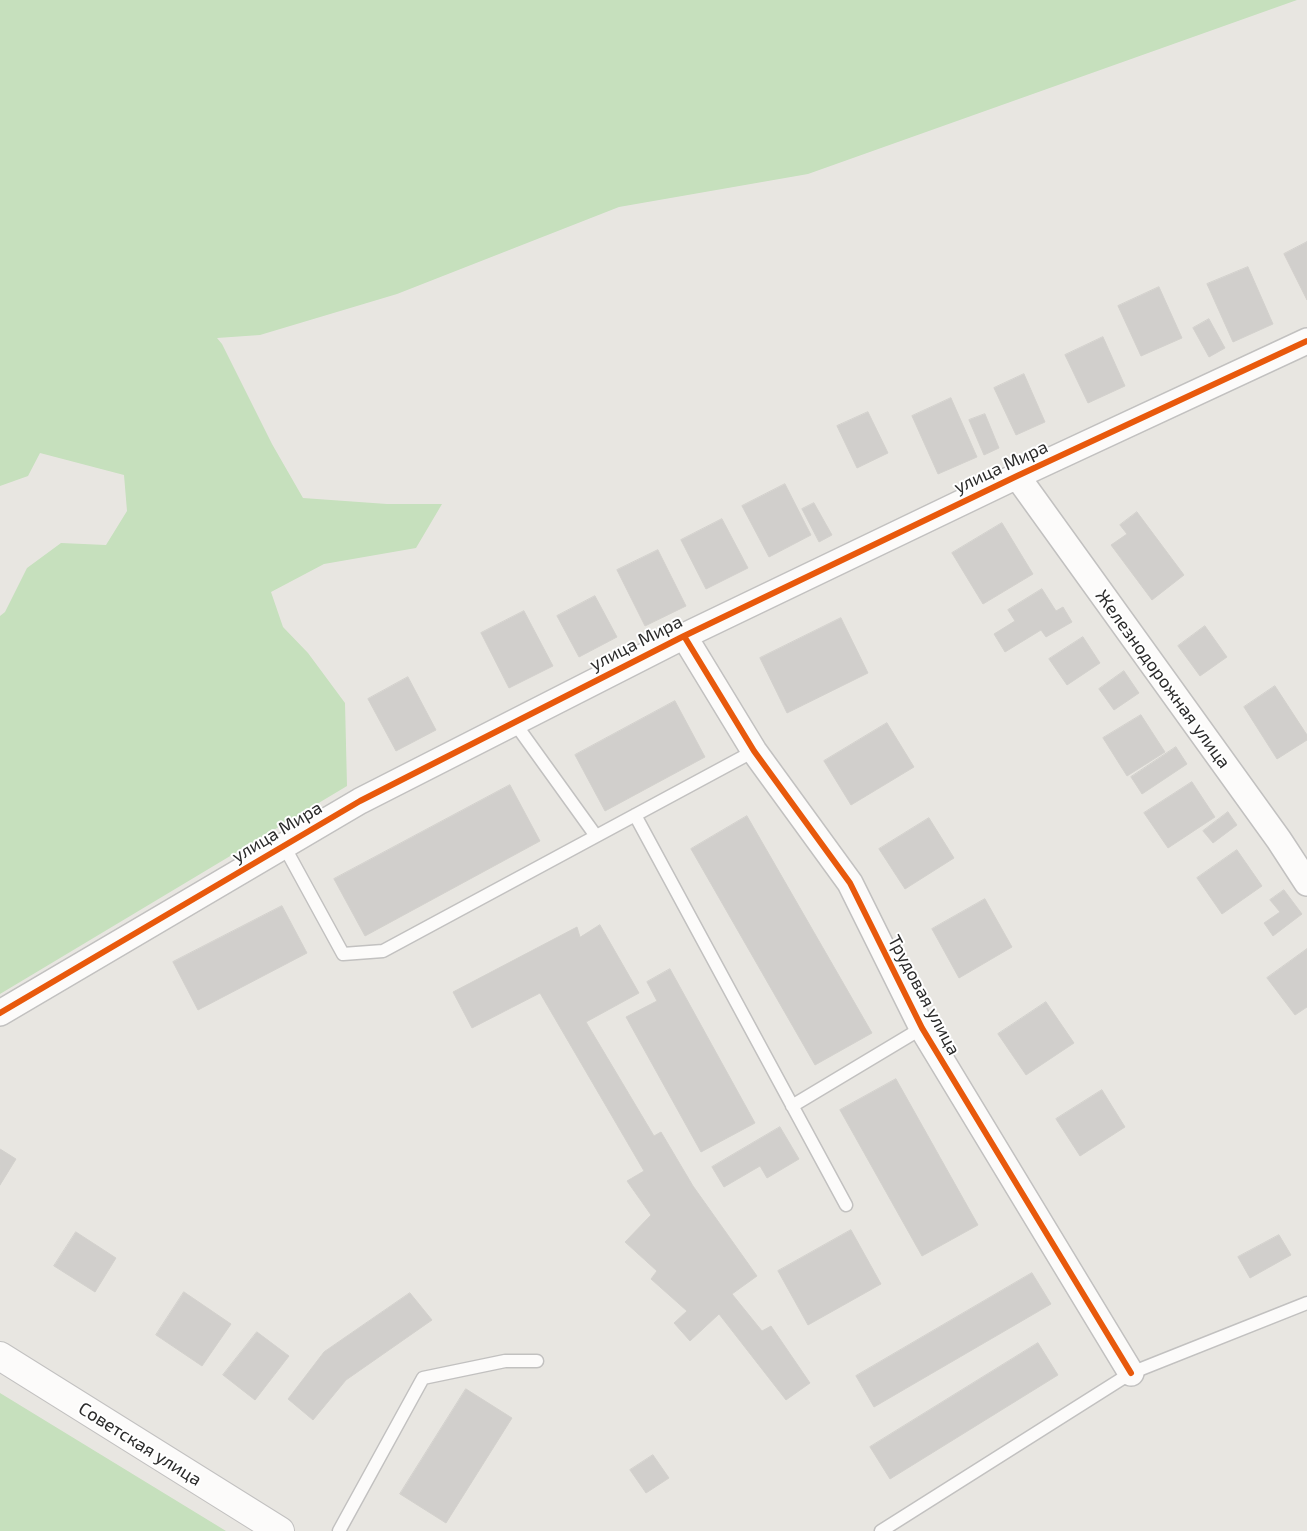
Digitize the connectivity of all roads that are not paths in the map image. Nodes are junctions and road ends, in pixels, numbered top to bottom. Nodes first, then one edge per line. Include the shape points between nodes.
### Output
1 (1307, 341) edge
2 (1018, 476) junction
3 (684, 636) junction
4 (514, 722) junction
5 (754, 751) junction
6 (635, 815) junction
7 (596, 836) junction
8 (284, 846) junction
9 (1307, 883) edge
10 (0, 1013) edge
11 (922, 1028) junction
12 (792, 1106) junction
13 (846, 1205) dead end
14 (1307, 1302) edge
15 (0, 1356) edge
16 (537, 1360) dead end
17 (1131, 1373) junction
18 (280, 1531) edge
19 (339, 1531) edge
20 (881, 1531) edge

1 - 2 street, улица Мира
2 - 3 street, улица Мира
2 - 9 street, Железнодорожная улица
3 - 4 street, улица Мира
3 - 5 street, Трудовая улица
4 - 7 lane
4 - 8 street, улица Мира via 360,801
5 - 6 lane
5 - 11 street, Трудовая улица via 850,883
6 - 7 lane
6 - 12 lane
7 - 8 lane via 383,951 343,954
8 - 10 street, улица Мира
11 - 12 lane
11 - 17 street, Трудовая улица
12 - 13 lane
14 - 17 lane
15 - 18 main road, Советская улица
16 - 19 lane via 505,1361 423,1378
17 - 20 lane

